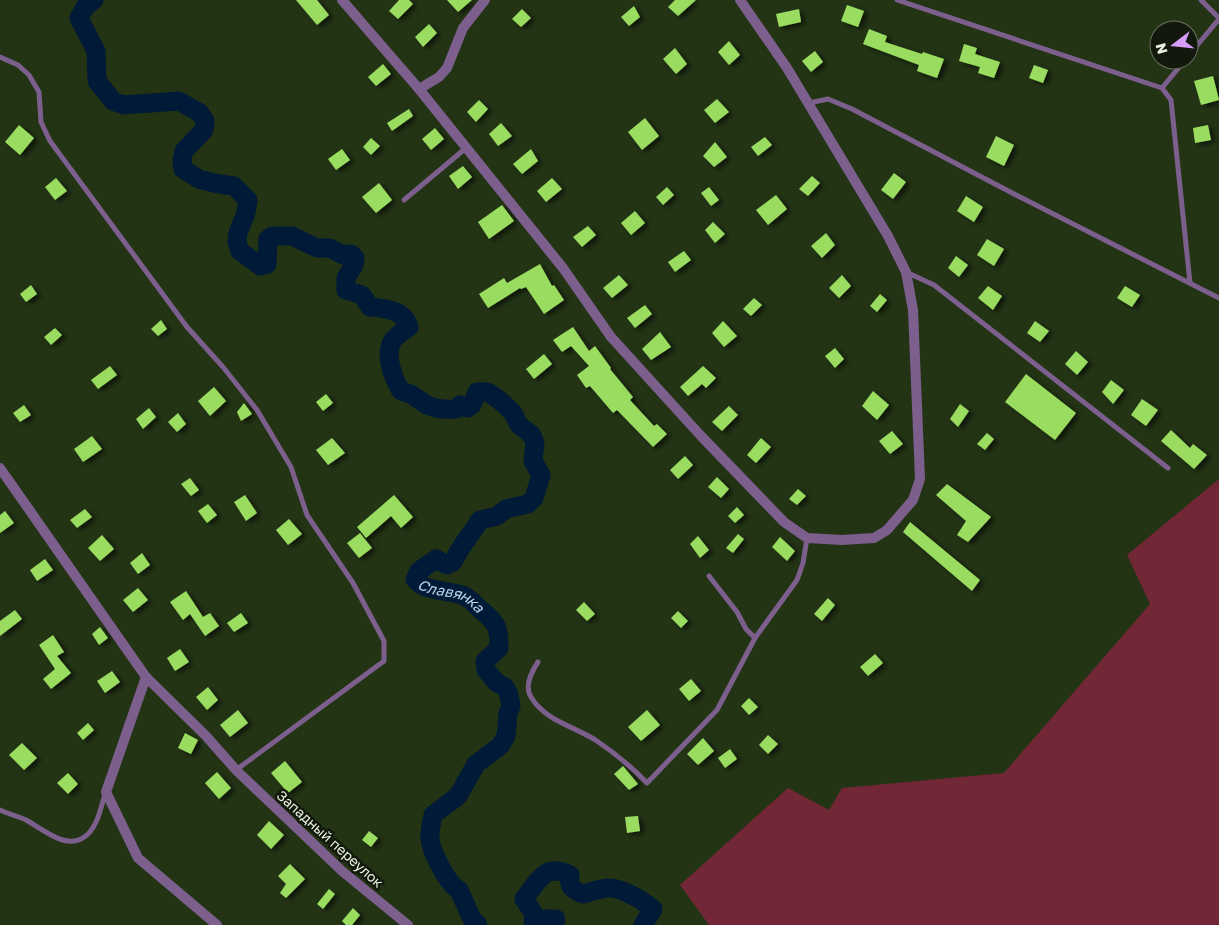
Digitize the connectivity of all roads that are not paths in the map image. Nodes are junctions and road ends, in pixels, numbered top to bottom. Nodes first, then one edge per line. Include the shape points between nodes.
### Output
1 (342, 0) edge
2 (485, 0) edge
3 (740, 0) edge
4 (897, 0) edge
5 (1201, 0) edge
6 (1219, 18) edge
7 (1199, 43) edge
8 (0, 58) edge
9 (1177, 70) edge
10 (1162, 88) junction
11 (419, 89) junction
12 (808, 103) junction
13 (466, 148) junction
14 (404, 200) dead end
15 (906, 272) junction
16 (1190, 283) junction
17 (1219, 298) edge
18 (0, 468) edge
19 (1168, 468) dead end
20 (807, 538) junction
21 (709, 576) dead end
22 (755, 638) junction
23 (538, 662) dead end
24 (146, 677) junction
25 (236, 770) junction
26 (106, 792) junction
27 (0, 810) edge
28 (217, 925) edge
29 (408, 925) edge

1 - 11 street
2 - 11 street via 463,28 446,68 439,77
3 - 12 street
4 - 10 lane
5 - 6 lane
6 - 7 lane
8 - 25 lane via 18,65 29,75 39,92 41,122 50,141 187,327 257,410 291,467 307,515 353,583 384,641 384,662
9 - 10 lane
10 - 16 lane via 1171,100
11 - 13 street
12 - 15 street
12 - 16 lane via 828,99 852,109
13 - 14 lane
13 - 20 street via 563,268 611,337 784,522
15 - 19 lane via 934,284
15 - 20 street via 913,310 920,479 913,500 887,530 874,538
16 - 17 lane
18 - 24 street, Западный переулок
20 - 22 lane via 797,580
21 - 22 lane
22 - 23 lane via 717,710 647,783 631,765 596,740 545,714 530,696 529,676
24 - 25 street, Западный переулок
24 - 26 street
25 - 29 street, Западный переулок via 342,871
26 - 27 lane via 95,824 81,840 60,840 24,819
26 - 28 street via 138,858

